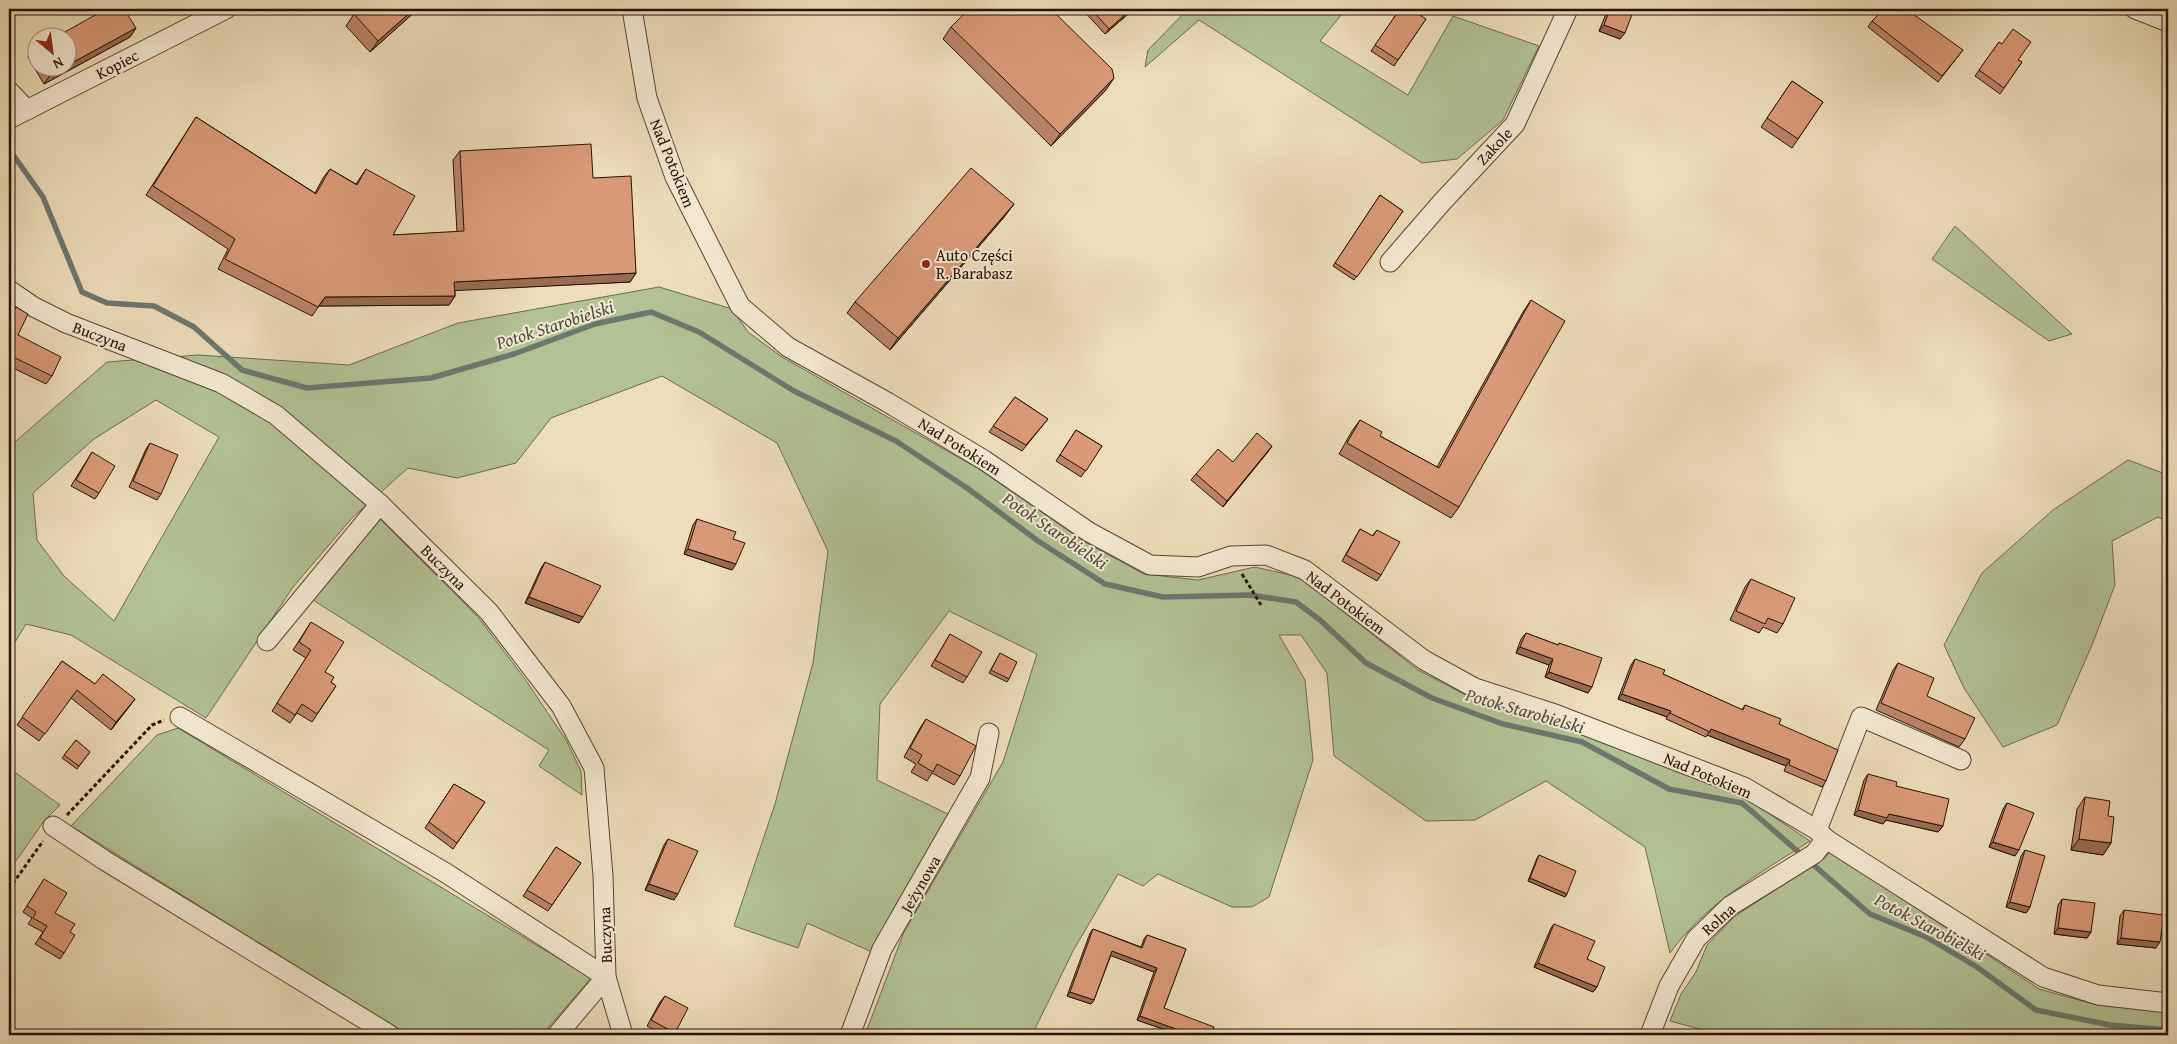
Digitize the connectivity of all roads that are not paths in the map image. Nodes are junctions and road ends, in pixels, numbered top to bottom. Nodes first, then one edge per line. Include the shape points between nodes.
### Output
1 (226, 9) edge
2 (632, 9) edge
3 (1568, 9) edge
4 (2135, 9) edge
5 (2168, 22) edge
6 (9, 91) edge
7 (27, 110) junction
8 (9, 119) edge
9 (1390, 262) dead end
10 (9, 290) edge
11 (380, 504) junction
12 (267, 641) dead end
13 (180, 717) road end
14 (989, 733) dead end
15 (1961, 760) dead end
16 (53, 826) road end
17 (1822, 834) junction
18 (606, 977) junction
19 (2168, 1002) edge
20 (390, 1035) edge
21 (557, 1035) edge
22 (623, 1035) edge
23 (850, 1035) edge
24 (1650, 1035) edge

1 - 7 street, Kopiec
2 - 17 street, Nad Potokiem via 647,98 675,177 740,306 788,347 960,445 1089,532 1150,565 1198,566 1231,556 1266,555 1305,570 1424,660 1475,688 1555,714 1744,787
3 - 9 street, Zakole via 1515,124
4 - 5 street
6 - 7 street
7 - 8 street, Kopiec
10 - 11 street, Buczyna via 66,323 220,383 268,410
11 - 12 street
11 - 18 street, Buczyna via 489,612 561,706 594,768 603,876
13 - 18 street via 446,873
14 - 23 street, Jeżynowa via 980,778 882,950
15 - 17 street, Rolna via 1861,717
16 - 20 street
17 - 19 street, Nad Potokiem via 2043,977 2098,995
17 - 24 street, Rolna via 1814,854 1730,906 1696,939 1669,986
18 - 21 street
18 - 22 street, Buczyna

